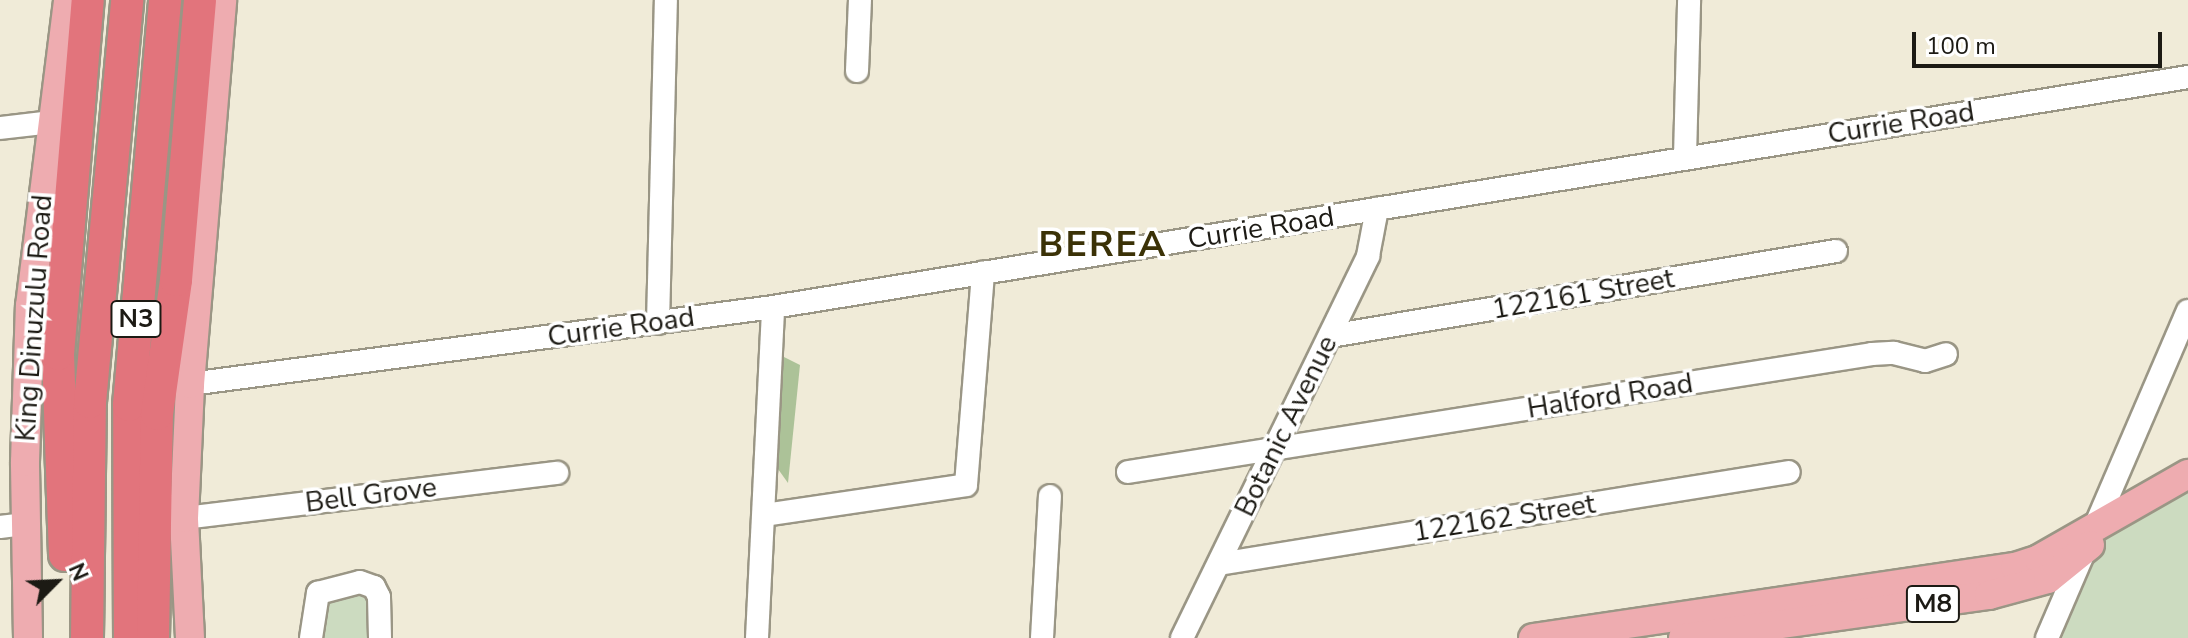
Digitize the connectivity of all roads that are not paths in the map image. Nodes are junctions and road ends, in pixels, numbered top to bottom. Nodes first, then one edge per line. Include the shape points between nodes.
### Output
1 (68, 0) edge
2 (88, 0) edge
3 (127, 0) edge
4 (165, 0) edge
5 (200, 0) edge
6 (222, 0) edge
7 (666, 0) edge
8 (860, 0) edge
9 (1689, 0) edge
10 (857, 71) dead end
11 (2188, 77) edge
12 (52, 122) junction
13 (0, 128) edge
14 (1685, 157) junction
15 (1377, 209) junction
16 (1836, 251) dead end
17 (983, 273) junction
18 (773, 307) junction
19 (2188, 311) edge
20 (658, 323) junction
21 (1330, 336) junction
22 (1946, 354) dead end
23 (190, 384) junction
24 (1272, 450) junction
25 (1128, 472) dead end
26 (1789, 472) dead end
27 (557, 473) dead end
28 (2188, 474) edge
29 (1050, 496) dead end
30 (764, 515) junction
31 (184, 518) junction
32 (13, 526) edge
33 (2099, 526) junction
34 (1219, 564) junction
35 (2056, 589) junction
36 (28, 638) edge
37 (69, 638) edge
38 (87, 638) edge
39 (130, 638) edge
40 (153, 638) edge
41 (190, 638) edge
42 (311, 638) edge
43 (380, 638) edge
44 (757, 638) edge
45 (1042, 638) edge
46 (1182, 638) edge
47 (1533, 638) edge
48 (1683, 638) edge
49 (2047, 638) edge

1 - 12 main road, King Dinuzulu Road
2 - 37 highway via 58,354
3 - 38 highway, N3 via 90,402
4 - 39 highway, N3 via 129,405
5 - 40 highway via 176,280 157,414
6 - 23 main road
7 - 20 street
8 - 10 street
9 - 14 street
11 - 14 street, Currie Road
12 - 13 street
12 - 32 main road, King Dinuzulu Road via 30,306
14 - 15 street, Currie Road
15 - 17 street, Currie Road
15 - 21 street, Botanic Avenue via 1368,256
16 - 21 street, 122161 Street
17 - 18 street, Currie Road
17 - 30 street via 980,355 964,486
18 - 20 street, Currie Road
18 - 30 street
19 - 33 street
20 - 23 street, Currie Road
21 - 24 street, Botanic Avenue
22 - 24 street, Halford Road via 1925,361 1872,354
23 - 31 main road
24 - 25 street, Halford Road
24 - 34 street, Botanic Avenue
26 - 34 street, 122162 Street
27 - 31 street, Bell Grove
28 - 33 main road, M8
29 - 45 street
30 - 44 street
31 - 41 main road
32 - 36 main road, King Dinuzulu Road
33 - 35 main road, M8
33 - 47 main road, M8 via 2039,559 1991,572
34 - 46 street, Botanic Avenue
35 - 48 main road, M8
35 - 49 street
42 - 43 street via 318,593 360,582 374,587 379,597

